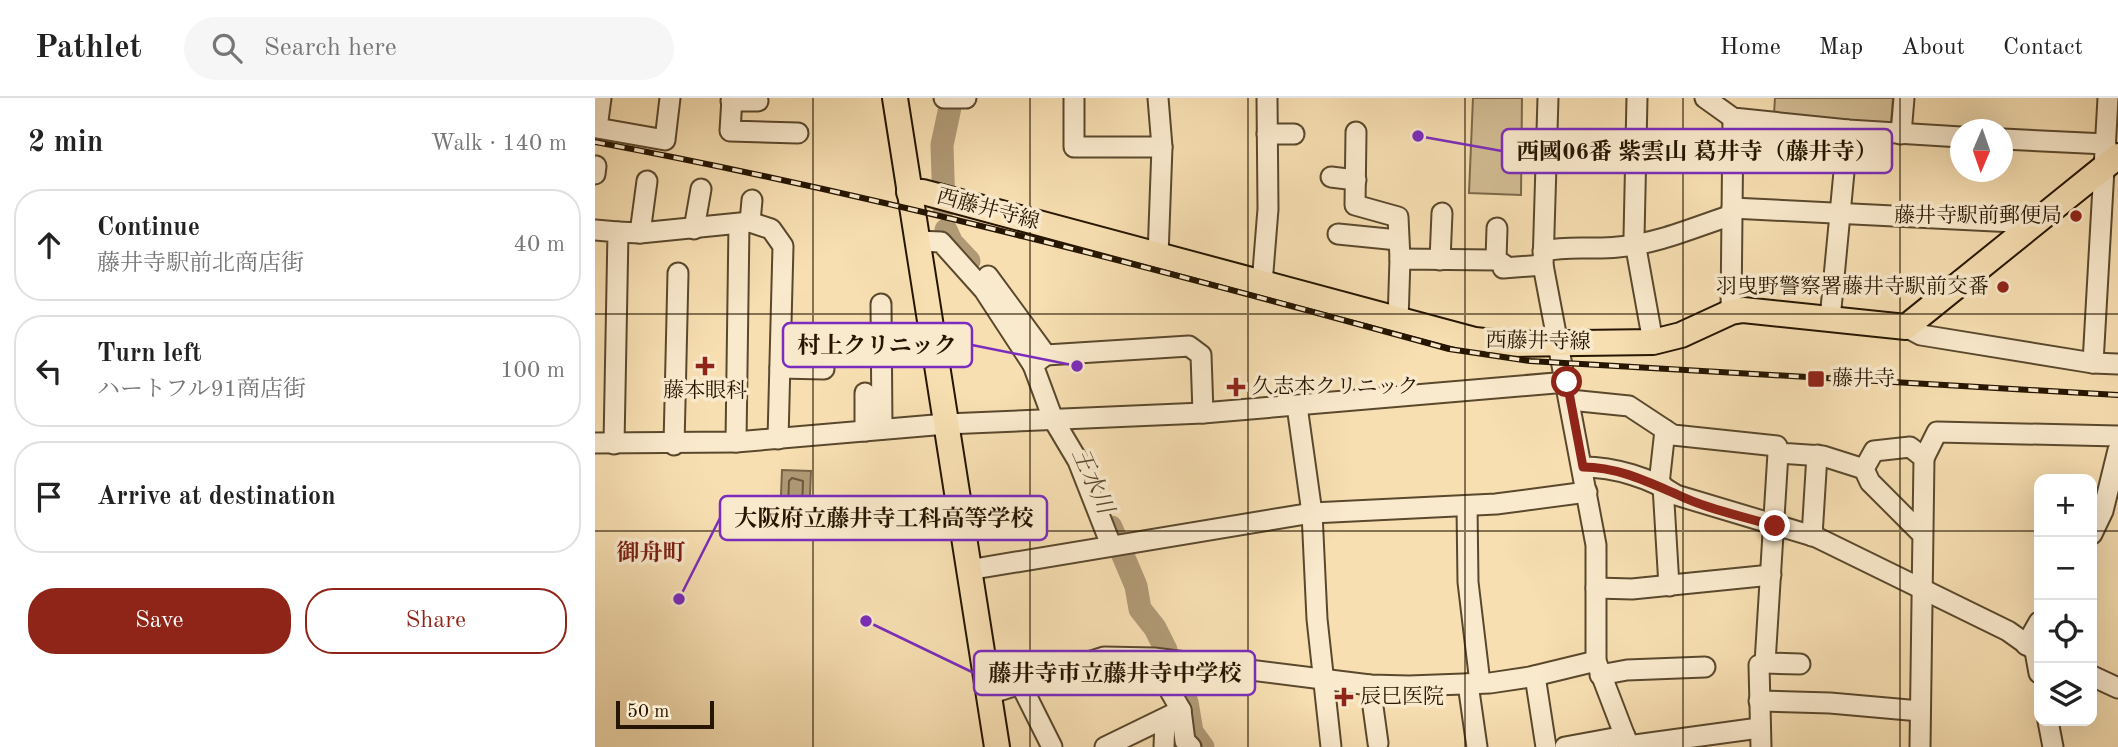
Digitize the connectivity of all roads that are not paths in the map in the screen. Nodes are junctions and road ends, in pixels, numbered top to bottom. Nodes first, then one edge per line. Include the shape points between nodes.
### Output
1 (601, 98) edge
2 (670, 98) edge
3 (894, 98) edge
4 (1074, 98) edge
5 (1158, 98) edge
6 (1267, 98) edge
7 (1548, 98) edge
8 (1637, 98) edge
9 (1705, 98) edge
10 (1904, 98) edge
11 (2108, 98) edge
12 (731, 99) edge
13 (758, 101) dead end
14 (1733, 118) junction
15 (1848, 130) junction
16 (1356, 132) dead end
17 (798, 133) dead end
18 (1267, 134) junction
19 (1294, 134) dead end
20 (1902, 134) junction
21 (1950, 136) edge
22 (2013, 141) edge
23 (1545, 145) junction
24 (1734, 146) junction
25 (1162, 147) junction
26 (1636, 151) junction
27 (2109, 156) edge
28 (596, 166) edge
29 (595, 174) edge
30 (1331, 177) dead end
31 (1356, 180) junction
32 (647, 181) dead end
33 (701, 189) dead end
34 (909, 191) junction
35 (753, 200) dead end
36 (1732, 211) junction
37 (1840, 212) junction
38 (1442, 213) dead end
39 (745, 223) junction
40 (2035, 223) junction
41 (1497, 228) dead end
42 (694, 229) junction
43 (595, 230) edge
44 (618, 232) junction
45 (640, 233) junction
46 (1338, 234) dead end
47 (917, 241) junction
48 (1635, 244) junction
49 (1399, 250) junction
50 (1158, 256) junction
51 (1543, 258) junction
52 (1440, 260) junction
53 (1496, 261) junction
54 (678, 273) dead end
55 (988, 276) dead end
56 (1262, 284) junction
57 (881, 304) dead end
58 (1731, 312) junction
59 (1830, 319) junction
60 (1398, 321) junction
61 (1906, 327) junction
62 (1653, 342) junction
63 (1556, 343) junction
64 (1039, 360) junction
65 (2092, 363) junction
66 (2118, 364) edge
67 (780, 368) junction
68 (824, 369) dead end
69 (1568, 389) junction
70 (865, 393) dead end
71 (1297, 406) junction
72 (1203, 412) junction
73 (1053, 419) junction
74 (946, 424) junction
75 (873, 430) junction
76 (1665, 430) junction
77 (2118, 436) edge
78 (778, 439) junction
79 (736, 442) junction
80 (605, 444) edge
81 (674, 444) junction
82 (2118, 450) edge
83 (1778, 453) junction
84 (1817, 455) junction
85 (1924, 458) junction
86 (1583, 467) junction
87 (1864, 469) junction
88 (1661, 485) junction
89 (1587, 492) junction
90 (1467, 506) junction
91 (1312, 513) junction
92 (2097, 524) edge
93 (1775, 526) junction
94 (1921, 533) junction
95 (1812, 537) junction
96 (1111, 545) junction
97 (968, 570) junction
98 (1771, 575) junction
99 (1669, 586) junction
100 (1921, 587) junction
101 (1596, 588) junction
102 (2033, 649) edge
103 (1765, 663) junction
104 (1800, 664) dead end
105 (1705, 667) dead end
106 (1598, 668) junction
107 (1535, 676) junction
108 (2097, 678) edge
109 (1324, 679) junction
110 (1020, 683) junction
111 (1167, 684) dead end
112 (1474, 684) junction
113 (1370, 685) junction
114 (2118, 688) edge
115 (989, 694) junction
116 (1759, 701) junction
117 (1920, 711) junction
118 (1173, 715) junction
119 (2049, 726) edge
120 (1760, 738) edge
121 (1378, 743) dead end
122 (1627, 743) edge
123 (997, 747) edge
124 (1052, 747) edge
125 (1105, 747) edge
126 (1164, 747) edge
127 (1191, 747) edge
128 (1331, 747) edge
129 (1478, 747) edge
130 (1546, 747) edge
131 (1575, 747) edge
132 (1920, 747) edge
133 (2053, 747) edge

1 - 2 street via 597,128 665,140
3 - 34 main road
4 - 25 street via 1075,147
5 - 25 street
6 - 18 street
7 - 23 street
8 - 26 street
9 - 14 street
10 - 20 street
11 - 27 street
12 - 13 street
12 - 17 street via 730,131
14 - 15 street
14 - 24 street
15 - 20 street
15 - 37 street
16 - 31 street
18 - 19 street
18 - 56 street
20 - 21 street
22 - 27 street
23 - 26 street
23 - 51 street
24 - 26 street
24 - 36 street
25 - 50 street
26 - 48 street
27 - 40 main road
27 - 65 street
28 - 29 street
30 - 31 street
31 - 49 street via 1355,205 1398,217
32 - 45 street
33 - 42 street
34 - 47 main road
34 - 50 main road, 西藤井寺線
35 - 39 street
36 - 37 street
36 - 48 street
36 - 58 street
37 - 40 street
37 - 59 street
38 - 52 street
39 - 42 street
39 - 67 street via 771,229 783,246
39 - 79 street
40 - 61 main road
41 - 53 street
42 - 45 street
43 - 44 street
44 - 45 street
44 - 80 street
46 - 49 street
47 - 64 street via 941,242
47 - 74 main road
48 - 51 street via 1572,246
48 - 62 street
49 - 52 street
49 - 60 street
50 - 56 main road, 西藤井寺線
51 - 53 street via 1503,268
51 - 63 street
52 - 53 street
54 - 81 street
55 - 64 street
56 - 60 main road, 西藤井寺線
57 - 75 street
58 - 59 main road, 西藤井寺線
58 - 62 main road, 西藤井寺線 via 1681,335
59 - 61 main road, 西藤井寺線
60 - 63 main road, 西藤井寺線 via 1475,340
61 - 65 street via 1921,335
62 - 63 main road, 西藤井寺線
63 - 69 street
64 - 72 street via 1189,346 1201,355
64 - 73 street
65 - 66 street
67 - 68 street
67 - 78 street
69 - 71 street
69 - 76 street via 1629,406
69 - 86 street
70 - 75 street
71 - 72 street
71 - 91 street
72 - 73 street
73 - 74 street
73 - 96 street via 1078,461
74 - 75 street
74 - 97 main road
75 - 78 street
76 - 83 street via 1673,435 1777,446
76 - 88 street
77 - 85 street via 1937,432
78 - 79 street
79 - 81 street
80 - 81 street
82 - 92 street
83 - 84 street
83 - 93 street
84 - 87 street
84 - 95 street
85 - 87 street via 1910,447 1887,447 1874,451
85 - 94 street
86 - 88 street via 1601,467
86 - 89 street
87 - 94 street via 1870,482
88 - 93 street via 1676,495
88 - 99 street
89 - 90 street
89 - 101 street via 1596,545
90 - 91 street
90 - 112 street
91 - 96 street
91 - 109 street
93 - 95 street
93 - 98 street
94 - 100 street
95 - 100 street
96 - 97 street
97 - 115 main road
98 - 99 street
98 - 103 street
99 - 101 street
100 - 102 street via 2008,631
100 - 117 street
101 - 106 street
103 - 104 street
103 - 116 street via 1759,665
105 - 106 street
106 - 107 street
106 - 122 street
107 - 112 street
107 - 130 street
108 - 114 street
109 - 110 street via 1104,657
109 - 113 street
109 - 128 street
110 - 115 street
110 - 124 street
111 - 118 street
112 - 113 street
112 - 129 street
113 - 121 street
115 - 123 main road
116 - 117 street
116 - 120 street
117 - 132 street
118 - 125 street
118 - 126 street
118 - 127 street
119 - 133 street
120 - 122 street
122 - 131 street

